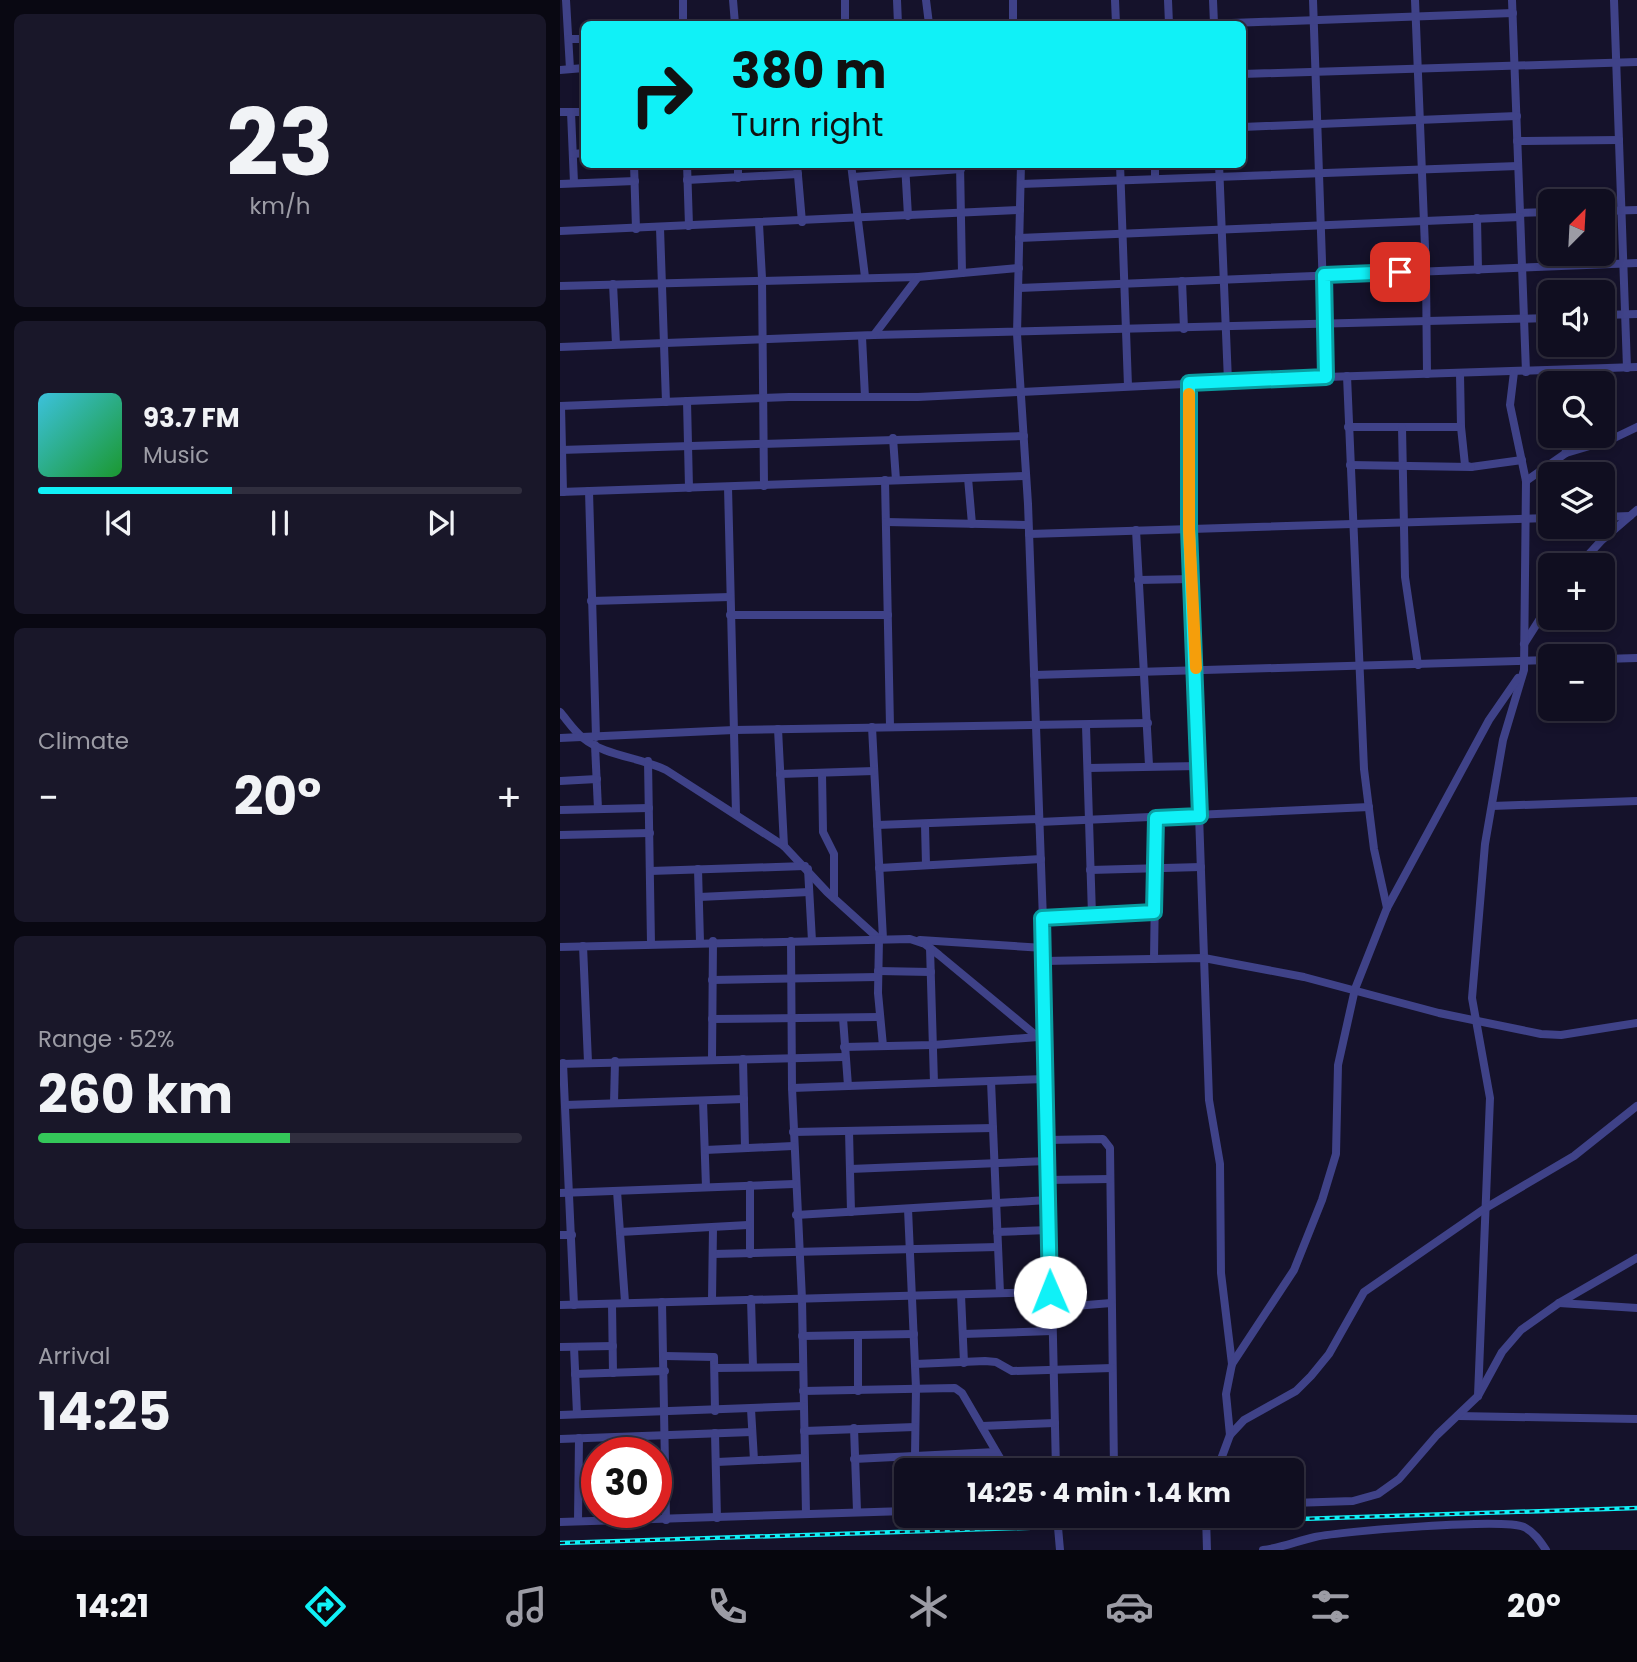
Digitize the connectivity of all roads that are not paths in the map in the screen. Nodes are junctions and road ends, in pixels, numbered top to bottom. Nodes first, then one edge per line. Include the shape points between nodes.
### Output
1 (566, 0) edge
2 (683, 0) edge
3 (733, 0) edge
4 (845, 0) edge
5 (897, 0) edge
6 (926, 0) edge
7 (1013, 0) edge
8 (1115, 0) edge
9 (1168, 0) edge
10 (1213, 0) edge
11 (1313, 0) edge
12 (1415, 0) edge
13 (1512, 0) edge
14 (1614, 0) edge
15 (1513, 13) junction
16 (1415, 16) junction
17 (1314, 19) junction
18 (683, 21) edge
19 (735, 21) edge
20 (845, 21) edge
21 (898, 21) edge
22 (929, 21) edge
23 (1013, 21) edge
24 (1116, 21) edge
25 (1169, 21) edge
26 (1214, 21) edge
27 (1246, 22) edge
28 (581, 39) edge
29 (569, 40) junction
30 (1637, 62) edge
31 (1617, 63) junction
32 (1515, 67) junction
33 (581, 68) edge
34 (570, 69) junction
35 (560, 70) edge
36 (1417, 70) junction
37 (1316, 71) junction
38 (1246, 74) edge
39 (560, 112) edge
40 (571, 112) junction
41 (581, 112) edge
42 (1517, 116) junction
43 (1420, 119) junction
44 (1318, 123) junction
45 (1246, 127) edge
46 (1619, 140) junction
47 (1517, 141) junction
48 (581, 153) edge
49 (573, 154) junction
50 (1518, 166) junction
51 (634, 168) edge
52 (687, 168) edge
53 (738, 168) edge
54 (852, 168) edge
55 (905, 168) edge
56 (960, 168) edge
57 (1021, 168) edge
58 (1120, 168) edge
59 (1155, 168) edge
60 (1219, 168) edge
61 (798, 169) edge
62 (1422, 170) junction
63 (1320, 172) junction
64 (1220, 176) junction
65 (853, 177) junction
66 (738, 178) junction
67 (1155, 178) junction
68 (1121, 179) junction
69 (687, 180) junction
70 (635, 181) junction
71 (574, 183) junction
72 (560, 184) edge
73 (1021, 184) junction
74 (1020, 210) junction
75 (1615, 210) edge
76 (1621, 210) junction
77 (1637, 210) edge
78 (1538, 213) edge
79 (963, 214) junction
80 (1520, 215) junction
81 (908, 216) junction
82 (1477, 218) junction
83 (858, 219) junction
84 (1423, 220) junction
85 (802, 222) junction
86 (758, 223) junction
87 (1321, 223) junction
88 (689, 226) junction
89 (660, 228) junction
90 (1221, 228) junction
91 (636, 229) junction
92 (560, 231) edge
93 (1122, 231) junction
94 (1019, 237) junction
95 (1637, 263) edge
96 (1622, 264) junction
97 (1019, 268) junction
98 (1523, 268) junction
99 (1478, 270) junction
100 (1426, 272) junction
101 (962, 273) junction
102 (1324, 275) junction
103 (866, 276) junction
104 (918, 277) junction
105 (762, 278) junction
106 (1223, 280) junction
107 (660, 281) junction
108 (1182, 281) junction
109 (1124, 283) junction
110 (613, 284) junction
111 (560, 286) edge
112 (1019, 288) junction
113 (1637, 314) edge
114 (1615, 315) edge
115 (1624, 315) junction
116 (1525, 318) junction
117 (1538, 318) edge
118 (1427, 321) junction
119 (1326, 324) junction
120 (1225, 328) junction
121 (1184, 329) junction
122 (1127, 331) junction
123 (1017, 334) junction
124 (874, 335) junction
125 (862, 337) junction
126 (763, 339) junction
127 (663, 342) junction
128 (616, 344) junction
129 (560, 347) edge
130 (1632, 367) edge
131 (1562, 370) joint
132 (1514, 372) junction
133 (1526, 372) junction
134 (1427, 374) junction
135 (1460, 374) junction
136 (1347, 376) junction
137 (1326, 377) junction
138 (1227, 381) junction
139 (1189, 383) junction
140 (1128, 386) junction
141 (1022, 391) junction
142 (865, 397) junction
143 (762, 398) junction
144 (687, 401) junction
145 (666, 402) junction
146 (561, 406) edge
147 (1348, 427) junction
148 (1402, 427) junction
149 (1461, 427) junction
150 (1637, 427) edge
151 (1024, 436) junction
152 (893, 439) junction
153 (762, 445) junction
154 (688, 447) junction
155 (1566, 448) edge
156 (561, 450) edge
157 (1566, 453) junction
158 (1522, 460) junction
159 (1350, 465) junction
160 (1402, 467) junction
161 (1471, 467) junction
162 (1026, 476) junction
163 (968, 478) junction
164 (885, 480) junction
165 (897, 480) junction
166 (1526, 481) junction
167 (764, 486) junction
168 (728, 487) junction
169 (689, 488) junction
170 (589, 491) junction
171 (561, 492) edge
172 (1633, 513) edge
173 (1615, 515) edge
174 (1525, 518) junction
175 (1538, 518) edge
176 (886, 522) junction
177 (1404, 523) junction
178 (972, 524) junction
179 (1355, 524) junction
180 (1029, 529) junction
181 (1189, 529) junction
182 (1136, 530) junction
183 (1591, 553) edge
184 (1192, 579) junction
185 (1138, 580) junction
186 (730, 597) junction
187 (591, 601) junction
188 (730, 615) junction
189 (888, 615) junction
190 (1538, 622) edge
191 (1523, 646) junction
192 (1637, 658) edge
193 (1615, 659) edge
194 (1538, 662) edge
195 (1418, 665) junction
196 (1524, 665) junction
197 (1359, 666) junction
198 (1196, 671) junction
199 (1146, 673) junction
200 (1034, 675) junction
201 (560, 712) edge
202 (1148, 723) junction
203 (1035, 725) junction
204 (890, 726) junction
205 (1086, 726) junction
206 (872, 727) junction
207 (778, 729) junction
208 (733, 730) junction
209 (560, 738) edge
210 (583, 738) junction
211 (596, 741) junction
212 (648, 761) junction
213 (1149, 765) junction
214 (1199, 766) junction
215 (1088, 768) junction
216 (874, 771) junction
217 (822, 773) junction
218 (780, 774) junction
219 (597, 779) junction
220 (560, 781) edge
221 (1637, 801) edge
222 (1492, 806) junction
223 (1369, 807) junction
224 (598, 808) junction
225 (649, 808) junction
226 (560, 810) edge
227 (736, 814) junction
228 (1200, 816) junction
229 (1156, 818) junction
230 (1039, 820) junction
231 (1088, 820) junction
232 (877, 825) junction
233 (925, 825) junction
234 (650, 833) junction
235 (560, 835) edge
236 (784, 846) junction
237 (1041, 859) junction
238 (926, 865) junction
239 (1154, 867) junction
240 (1201, 867) junction
241 (806, 868) junction
242 (879, 868) junction
243 (698, 869) junction
244 (1090, 870) junction
245 (650, 871) junction
246 (809, 892) junction
247 (699, 897) junction
248 (834, 898) junction
249 (1387, 908) junction
250 (1154, 912) junction
251 (1092, 915) junction
252 (1042, 918) junction
253 (881, 939) junction
254 (910, 939) junction
255 (713, 941) junction
256 (791, 941) junction
257 (812, 941) junction
258 (700, 942) junction
259 (650, 944) junction
260 (583, 946) junction
261 (560, 947) edge
262 (930, 948) junction
263 (1044, 948) junction
264 (1204, 958) junction
265 (1154, 959) junction
266 (1044, 961) junction
267 (930, 972) junction
268 (878, 974) junction
269 (712, 979) junction
270 (792, 981) junction
271 (1355, 989) junction
272 (879, 1017) junction
273 (791, 1018) junction
274 (843, 1018) junction
275 (712, 1020) junction
276 (1477, 1020) junction
277 (1637, 1023) edge
278 (1041, 1039) junction
279 (883, 1045) junction
280 (933, 1045) junction
281 (844, 1047) junction
282 (844, 1057) junction
283 (791, 1058) junction
284 (712, 1059) junction
285 (743, 1059) junction
286 (615, 1061) junction
287 (588, 1062) junction
288 (561, 1063) edge
289 (1045, 1079) junction
290 (991, 1082) junction
291 (934, 1083) junction
292 (848, 1086) junction
293 (792, 1088) junction
294 (744, 1099) junction
295 (703, 1101) junction
296 (614, 1103) junction
297 (565, 1104) junction
298 (1637, 1106) edge
299 (993, 1128) junction
300 (849, 1131) junction
301 (793, 1132) junction
302 (1046, 1140) junction
303 (793, 1146) junction
304 (745, 1148) junction
305 (705, 1150) junction
306 (1047, 1161) junction
307 (994, 1163) junction
308 (850, 1169) junction
309 (1111, 1179) junction
310 (1048, 1180) junction
311 (794, 1184) junction
312 (750, 1185) junction
313 (706, 1187) junction
314 (617, 1191) junction
315 (565, 1193) edge
316 (1048, 1200) junction
317 (996, 1204) junction
318 (908, 1209) junction
319 (1484, 1209) junction
320 (851, 1212) junction
321 (796, 1215) junction
322 (748, 1224) junction
323 (713, 1228) junction
324 (1049, 1230) junction
325 (620, 1232) junction
326 (997, 1232) junction
327 (560, 1235) edge
328 (572, 1235) junction
329 (998, 1247) junction
330 (910, 1250) junction
331 (712, 1254) junction
332 (750, 1254) junction
333 (799, 1254) junction
334 (1637, 1258) edge
335 (1050, 1292) junction
336 (1000, 1293) junction
337 (961, 1294) junction
338 (912, 1296) junction
339 (751, 1299) junction
340 (802, 1299) junction
341 (712, 1300) junction
342 (662, 1301) junction
343 (625, 1302) junction
344 (1111, 1303) junction
345 (1559, 1303) junction
346 (612, 1304) junction
347 (560, 1305) edge
348 (574, 1305) junction
349 (1051, 1308) junction
350 (1637, 1308) edge
351 (1052, 1331) junction
352 (914, 1334) junction
353 (963, 1334) junction
354 (858, 1335) junction
355 (802, 1336) junction
356 (613, 1346) junction
357 (560, 1347) edge
358 (575, 1347) junction
359 (665, 1356) junction
360 (964, 1363) junction
361 (915, 1364) junction
362 (1232, 1364) junction
363 (754, 1367) junction
364 (803, 1367) junction
365 (715, 1368) junction
366 (1112, 1368) junction
367 (1053, 1370) junction
368 (665, 1371) junction
369 (613, 1373) junction
370 (575, 1374) junction
371 (916, 1388) junction
372 (803, 1391) junction
373 (858, 1391) junction
374 (1478, 1396) junction
375 (803, 1406) junction
376 (751, 1409) junction
377 (715, 1411) junction
378 (666, 1413) junction
379 (577, 1414) junction
380 (560, 1415) edge
381 (1458, 1416) junction
382 (1637, 1419) edge
383 (1055, 1423) junction
384 (982, 1426) junction
385 (915, 1427) junction
386 (854, 1428) junction
387 (804, 1431) junction
388 (752, 1432) junction
389 (715, 1433) junction
390 (1230, 1435) junction
391 (666, 1436) junction
392 (579, 1438) junction
393 (560, 1439) edge
394 (996, 1452) junction
395 (915, 1456) junction
396 (804, 1458) junction
397 (1000, 1458) edge
398 (1056, 1458) edge
399 (1114, 1458) edge
400 (1221, 1458) edge
401 (854, 1459) junction
402 (754, 1460) junction
403 (716, 1462) junction
404 (579, 1468) joint
405 (1304, 1503) edge
406 (857, 1511) junction
407 (894, 1511) edge
408 (806, 1514) junction
409 (717, 1518) junction
410 (672, 1520) edge
411 (560, 1521) edge
412 (578, 1521) junction
413 (581, 1521) edge
414 (1058, 1528) edge
415 (1206, 1528) edge
416 (1279, 1549) edge
417 (1060, 1550) edge
418 (1207, 1550) edge
419 (1263, 1550) edge
420 (1546, 1550) edge

1 - 29 street
2 - 18 street
3 - 19 street
4 - 20 street
5 - 21 street
6 - 22 street
7 - 23 street
8 - 24 street
9 - 25 street
10 - 26 street
11 - 17 street
12 - 16 street
13 - 15 street
14 - 31 street
15 - 16 street
15 - 32 street
16 - 17 street
16 - 36 street
17 - 27 street
17 - 37 street
28 - 29 street
29 - 34 street
30 - 31 street
31 - 32 street
31 - 46 street
32 - 36 street
32 - 42 street
33 - 34 street
34 - 35 street
36 - 37 street
36 - 43 street
37 - 38 street
37 - 44 street
39 - 40 street
40 - 41 street
40 - 49 street
42 - 43 street
42 - 47 street
43 - 44 street
43 - 62 street
44 - 45 street
44 - 63 street
46 - 47 street
46 - 76 street
47 - 50 street
48 - 49 street
49 - 71 street
50 - 62 street
50 - 80 street
51 - 70 street
52 - 69 street
53 - 66 street
54 - 65 street
55 - 65 street
55 - 81 street
56 - 79 street
57 - 73 street
58 - 68 street
59 - 67 street
60 - 64 street
61 - 66 street
61 - 85 street
62 - 63 street
62 - 84 street
63 - 64 street
63 - 87 street
64 - 67 street
64 - 90 street
65 - 83 street
66 - 69 street
67 - 68 street
68 - 73 street
68 - 93 street
69 - 88 street
70 - 71 street
70 - 91 street
71 - 72 street
73 - 74 street
74 - 79 street
74 - 94 street
75 - 76 street
76 - 77 street
76 - 96 street
78 - 80 street
79 - 81 street
79 - 101 street
80 - 82 street
80 - 98 street
81 - 83 street
82 - 84 street
82 - 99 street
83 - 85 street
83 - 103 street
84 - 87 street
84 - 100 street
85 - 86 street
86 - 88 street
86 - 105 street
87 - 90 street
87 - 102 street
88 - 89 street
89 - 91 street
89 - 107 street
90 - 93 street
90 - 106 street
91 - 92 street
93 - 94 street
93 - 109 street
94 - 97 street
95 - 96 street
96 - 98 street
96 - 115 street
97 - 101 street
97 - 112 street
98 - 99 street
98 - 116 street
99 - 100 street
100 - 102 street
100 - 118 street
101 - 104 street
102 - 106 street
102 - 119 street
103 - 104 street
103 - 105 street
104 - 124 street
105 - 107 street
105 - 126 street
106 - 108 street
106 - 120 street
107 - 110 street
107 - 127 street
108 - 109 street
108 - 121 street
109 - 112 street
109 - 122 street
110 - 111 street
110 - 128 street
112 - 123 street
113 - 115 street
114 - 115 street
115 - 130 street
116 - 117 street
116 - 118 street
116 - 133 street
118 - 119 street
118 - 134 street
119 - 120 street
119 - 137 street
120 - 121 street
120 - 138 street
121 - 122 street
122 - 123 street
122 - 140 street
123 - 124 street
123 - 141 street
124 - 125 street
125 - 126 street
125 - 142 street
126 - 127 street
126 - 143 street
127 - 128 street
127 - 145 street
128 - 129 street
130 - 131 street
131 - 133 street
132 - 133 street
132 - 135 street
132 - 158 street via 1510,405
134 - 135 street
134 - 136 street
135 - 149 street
136 - 137 street
136 - 147 street
137 - 138 street
138 - 139 street
139 - 140 street
139 - 181 street
140 - 141 street
141 - 142 street
141 - 151 street
142 - 143 street
143 - 144 street
143 - 153 street
144 - 145 street
144 - 154 street
145 - 146 street
146 - 156 street
147 - 148 street
147 - 159 street
148 - 149 street
148 - 160 street
149 - 161 street via 1463,460
150 - 157 street
151 - 152 street
151 - 162 street
152 - 153 street
152 - 165 street
153 - 154 street
153 - 167 street
154 - 156 street
154 - 169 street
155 - 157 street
156 - 171 street
157 - 166 street
158 - 161 street
158 - 166 street
159 - 160 street
159 - 179 street
160 - 161 street
160 - 177 street
162 - 163 street
162 - 180 street
163 - 165 street
163 - 178 street
164 - 165 street
164 - 167 street
164 - 176 street
166 - 174 street
167 - 168 street
168 - 169 street
168 - 186 street
169 - 170 street
170 - 171 street
170 - 187 street
172 - 173 street
172 - 183 street
174 - 175 street
174 - 177 street
174 - 191 street
176 - 178 street
176 - 189 street
177 - 179 street
177 - 195 street via 1405,577
178 - 180 street
179 - 181 street
179 - 197 street
180 - 182 street
180 - 200 street
181 - 182 street
181 - 184 street
182 - 185 street
184 - 185 street
184 - 198 street
185 - 199 street
186 - 187 street
186 - 188 street
187 - 211 street
188 - 189 street
188 - 208 street
189 - 204 street
190 - 191 street
191 - 196 street
192 - 193 street
194 - 196 street
195 - 196 street
195 - 197 street
196 - 222 street via 1503,740
196 - 249 street
197 - 198 street
197 - 223 street
198 - 199 street
198 - 214 street
199 - 200 street
199 - 202 street
200 - 203 street
201 - 210 street
202 - 205 street
202 - 213 street
203 - 204 street
203 - 205 street
203 - 230 street
204 - 206 street
205 - 215 street
206 - 207 street
206 - 216 street
207 - 208 street
207 - 218 street
208 - 211 street
208 - 227 street
209 - 210 street
210 - 211 street
211 - 212 street
211 - 219 street
212 - 225 street
212 - 227 street
213 - 214 street
213 - 215 street
214 - 228 street
215 - 231 street
216 - 217 street
216 - 232 street
217 - 218 street
217 - 248 street via 823,832 834,854
218 - 236 street
219 - 220 street
219 - 224 street
221 - 222 street
222 - 276 street via 1472,998
223 - 228 street
223 - 249 street
224 - 225 street
224 - 226 street
225 - 234 street
227 - 236 street
228 - 229 street
228 - 240 street
229 - 231 street
229 - 239 street
230 - 231 street
230 - 233 street
230 - 237 street
231 - 244 street
232 - 233 street
232 - 242 street
233 - 238 street
234 - 235 street
234 - 245 street
236 - 241 street
237 - 238 street
237 - 252 street
238 - 242 street
239 - 240 street
239 - 244 street
239 - 250 street
240 - 264 street
241 - 243 street
241 - 246 street
241 - 248 street
242 - 253 street
243 - 245 street
243 - 247 street
244 - 251 street
245 - 259 street
246 - 247 street
246 - 257 street
247 - 258 street
248 - 253 street
249 - 271 street
250 - 251 street
250 - 265 street
251 - 252 street
252 - 263 street
253 - 254 street
253 - 257 street
253 - 268 street
254 - 262 street
254 - 263 street
255 - 256 street
255 - 258 street
255 - 269 street
256 - 257 street
256 - 270 street
258 - 259 street
259 - 260 street
260 - 261 street
260 - 287 street
262 - 267 street
262 - 278 street
263 - 266 street
264 - 265 street
264 - 271 street
264 - 362 street via 1209,1100 1220,1164 1221,1273
265 - 266 street
266 - 278 street
267 - 268 street
267 - 280 street
268 - 270 street
268 - 272 street
269 - 270 street
269 - 275 street
270 - 273 street
271 - 276 street
271 - 362 street via 1338,1065 1336,1153 1322,1200 1294,1270
272 - 274 street
272 - 279 street
273 - 274 street
273 - 275 street
273 - 283 street
274 - 281 street
275 - 284 street
276 - 277 street via 1561,1035
276 - 319 street via 1490,1098
278 - 280 street
278 - 289 street
279 - 280 street
279 - 281 street
280 - 291 street
281 - 282 street
282 - 283 street
282 - 292 street
283 - 285 street
283 - 293 street
284 - 285 street
284 - 286 street
285 - 294 street
286 - 287 street
286 - 296 street
287 - 288 street
288 - 297 street
289 - 290 street
289 - 302 street
290 - 291 street
290 - 299 street
291 - 292 street
292 - 293 street
293 - 301 street
294 - 295 street
294 - 304 street
295 - 296 street
295 - 305 street
296 - 297 street
297 - 315 street
298 - 319 street via 1574,1156
299 - 300 street
299 - 307 street
300 - 301 street
300 - 308 street
301 - 303 street
302 - 306 street
302 - 309 street via 1108,1142
303 - 304 street
303 - 311 street
304 - 305 street
305 - 313 street
306 - 307 street
306 - 310 street
307 - 308 street
307 - 317 street
308 - 320 street
309 - 310 street
309 - 344 street
310 - 316 street
311 - 312 street
311 - 321 street
312 - 313 street
312 - 322 street
313 - 314 street
314 - 315 street
314 - 325 street
315 - 328 street
316 - 317 street
316 - 324 street
317 - 318 street
317 - 326 street
318 - 320 street
318 - 330 street
319 - 374 street
319 - 390 street via 1364,1292 1311,1376 1296,1391 1244,1420
320 - 321 street
321 - 333 street
322 - 323 street
322 - 332 street
323 - 325 street
323 - 331 street
324 - 326 street
324 - 335 street
325 - 343 street
326 - 329 street
327 - 328 street
328 - 348 street
329 - 330 street
329 - 336 street
330 - 333 street
330 - 338 street
331 - 332 street
331 - 341 street
332 - 333 street
333 - 340 street
334 - 345 street
335 - 336 street
335 - 349 street
336 - 337 street
337 - 338 street
337 - 353 street
338 - 340 street
338 - 352 street
339 - 340 street
339 - 341 street
339 - 363 street
340 - 355 street
341 - 342 street
342 - 343 street
342 - 359 street
343 - 346 street
344 - 349 street
344 - 366 street
345 - 350 street
345 - 374 street via 1521,1330
346 - 348 street
346 - 356 street
347 - 348 street
349 - 351 street
351 - 353 street
351 - 367 street
352 - 354 street
352 - 361 street
353 - 360 street
354 - 355 street
354 - 373 street
355 - 364 street
356 - 358 street
356 - 369 street
357 - 358 street
358 - 370 street
359 - 365 street via 711,1355
359 - 368 street
360 - 361 street
360 - 367 street via 996,1362 1012,1371
361 - 371 street
362 - 390 street via 1226,1394
363 - 364 street
363 - 365 street
364 - 372 street
365 - 377 street
366 - 367 street
366 - 399 street
367 - 383 street
368 - 369 street
368 - 378 street
369 - 370 street
370 - 379 street
371 - 373 street
371 - 384 street via 955,1388
371 - 385 street
372 - 373 street
372 - 375 street
374 - 381 street
375 - 376 street
375 - 387 street
376 - 377 street
376 - 388 street
377 - 378 street
378 - 379 street
378 - 391 street
379 - 380 street
381 - 382 street
381 - 405 street via 1399,1479 1378,1494 1353,1501
383 - 384 street
383 - 398 street
384 - 394 street
385 - 386 street
385 - 395 street
386 - 387 street
386 - 401 street
387 - 396 street
388 - 389 street
388 - 402 street
389 - 391 street
389 - 403 street
390 - 400 street
391 - 392 street
392 - 393 street
392 - 404 street
394 - 395 street
394 - 397 street
395 - 401 street
396 - 402 street
396 - 408 street
401 - 406 street
402 - 403 street
403 - 409 street
404 - 412 street
406 - 407 street
406 - 408 street
408 - 409 street
409 - 410 street
411 - 412 street
412 - 413 street
414 - 417 street
415 - 418 street
416 - 419 street
416 - 420 street via 1316,1537 1362,1531 1491,1524 1522,1526

